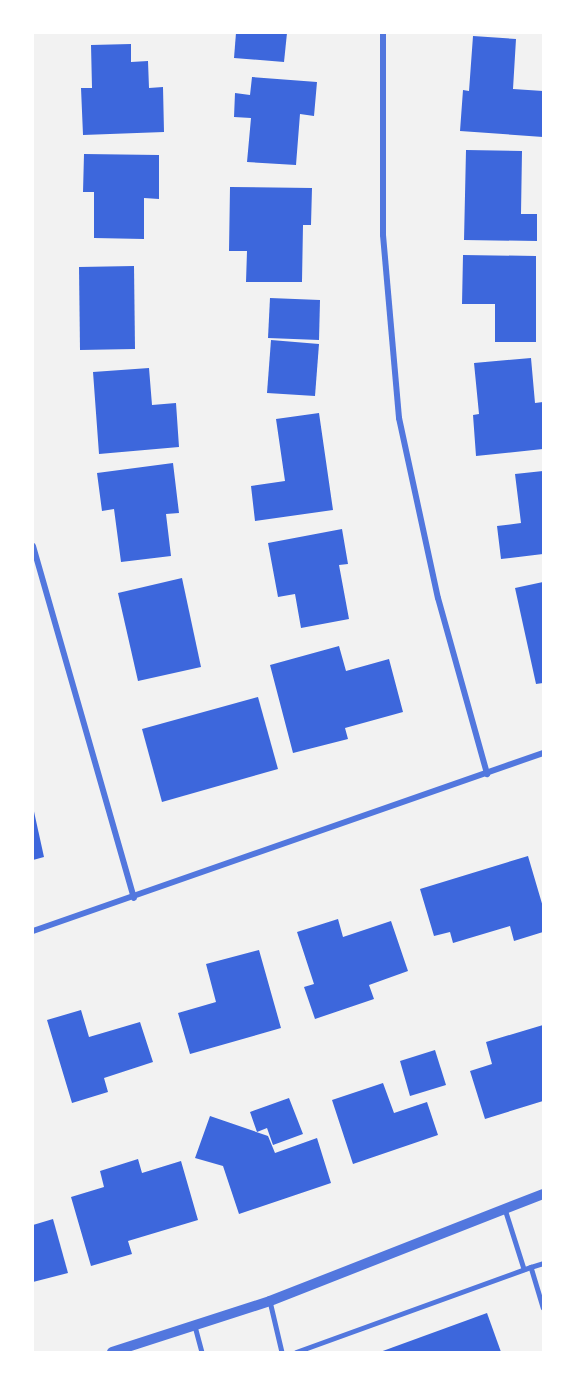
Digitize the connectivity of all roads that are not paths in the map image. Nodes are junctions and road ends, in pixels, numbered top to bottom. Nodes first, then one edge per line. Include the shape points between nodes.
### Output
1 (383, 33) edge
2 (33, 546) edge
3 (543, 753) edge
4 (487, 774) junction
5 (134, 898) junction
6 (33, 931) edge
7 (543, 1194) edge
8 (505, 1209) junction
9 (543, 1263) edge
10 (531, 1267) junction
11 (524, 1269) junction
12 (270, 1300) junction
13 (543, 1307) edge
14 (195, 1326) junction
15 (112, 1352) edge
16 (202, 1352) edge
17 (282, 1352) edge
18 (296, 1352) edge

1 - 4 street via 383,235 399,418 438,598
2 - 5 street
3 - 4 street
4 - 5 street
5 - 6 street
7 - 8 street
8 - 11 lane
8 - 12 street
9 - 10 lane
10 - 11 lane
10 - 13 lane
11 - 18 lane
12 - 14 street
12 - 17 lane
14 - 15 street
14 - 16 lane

